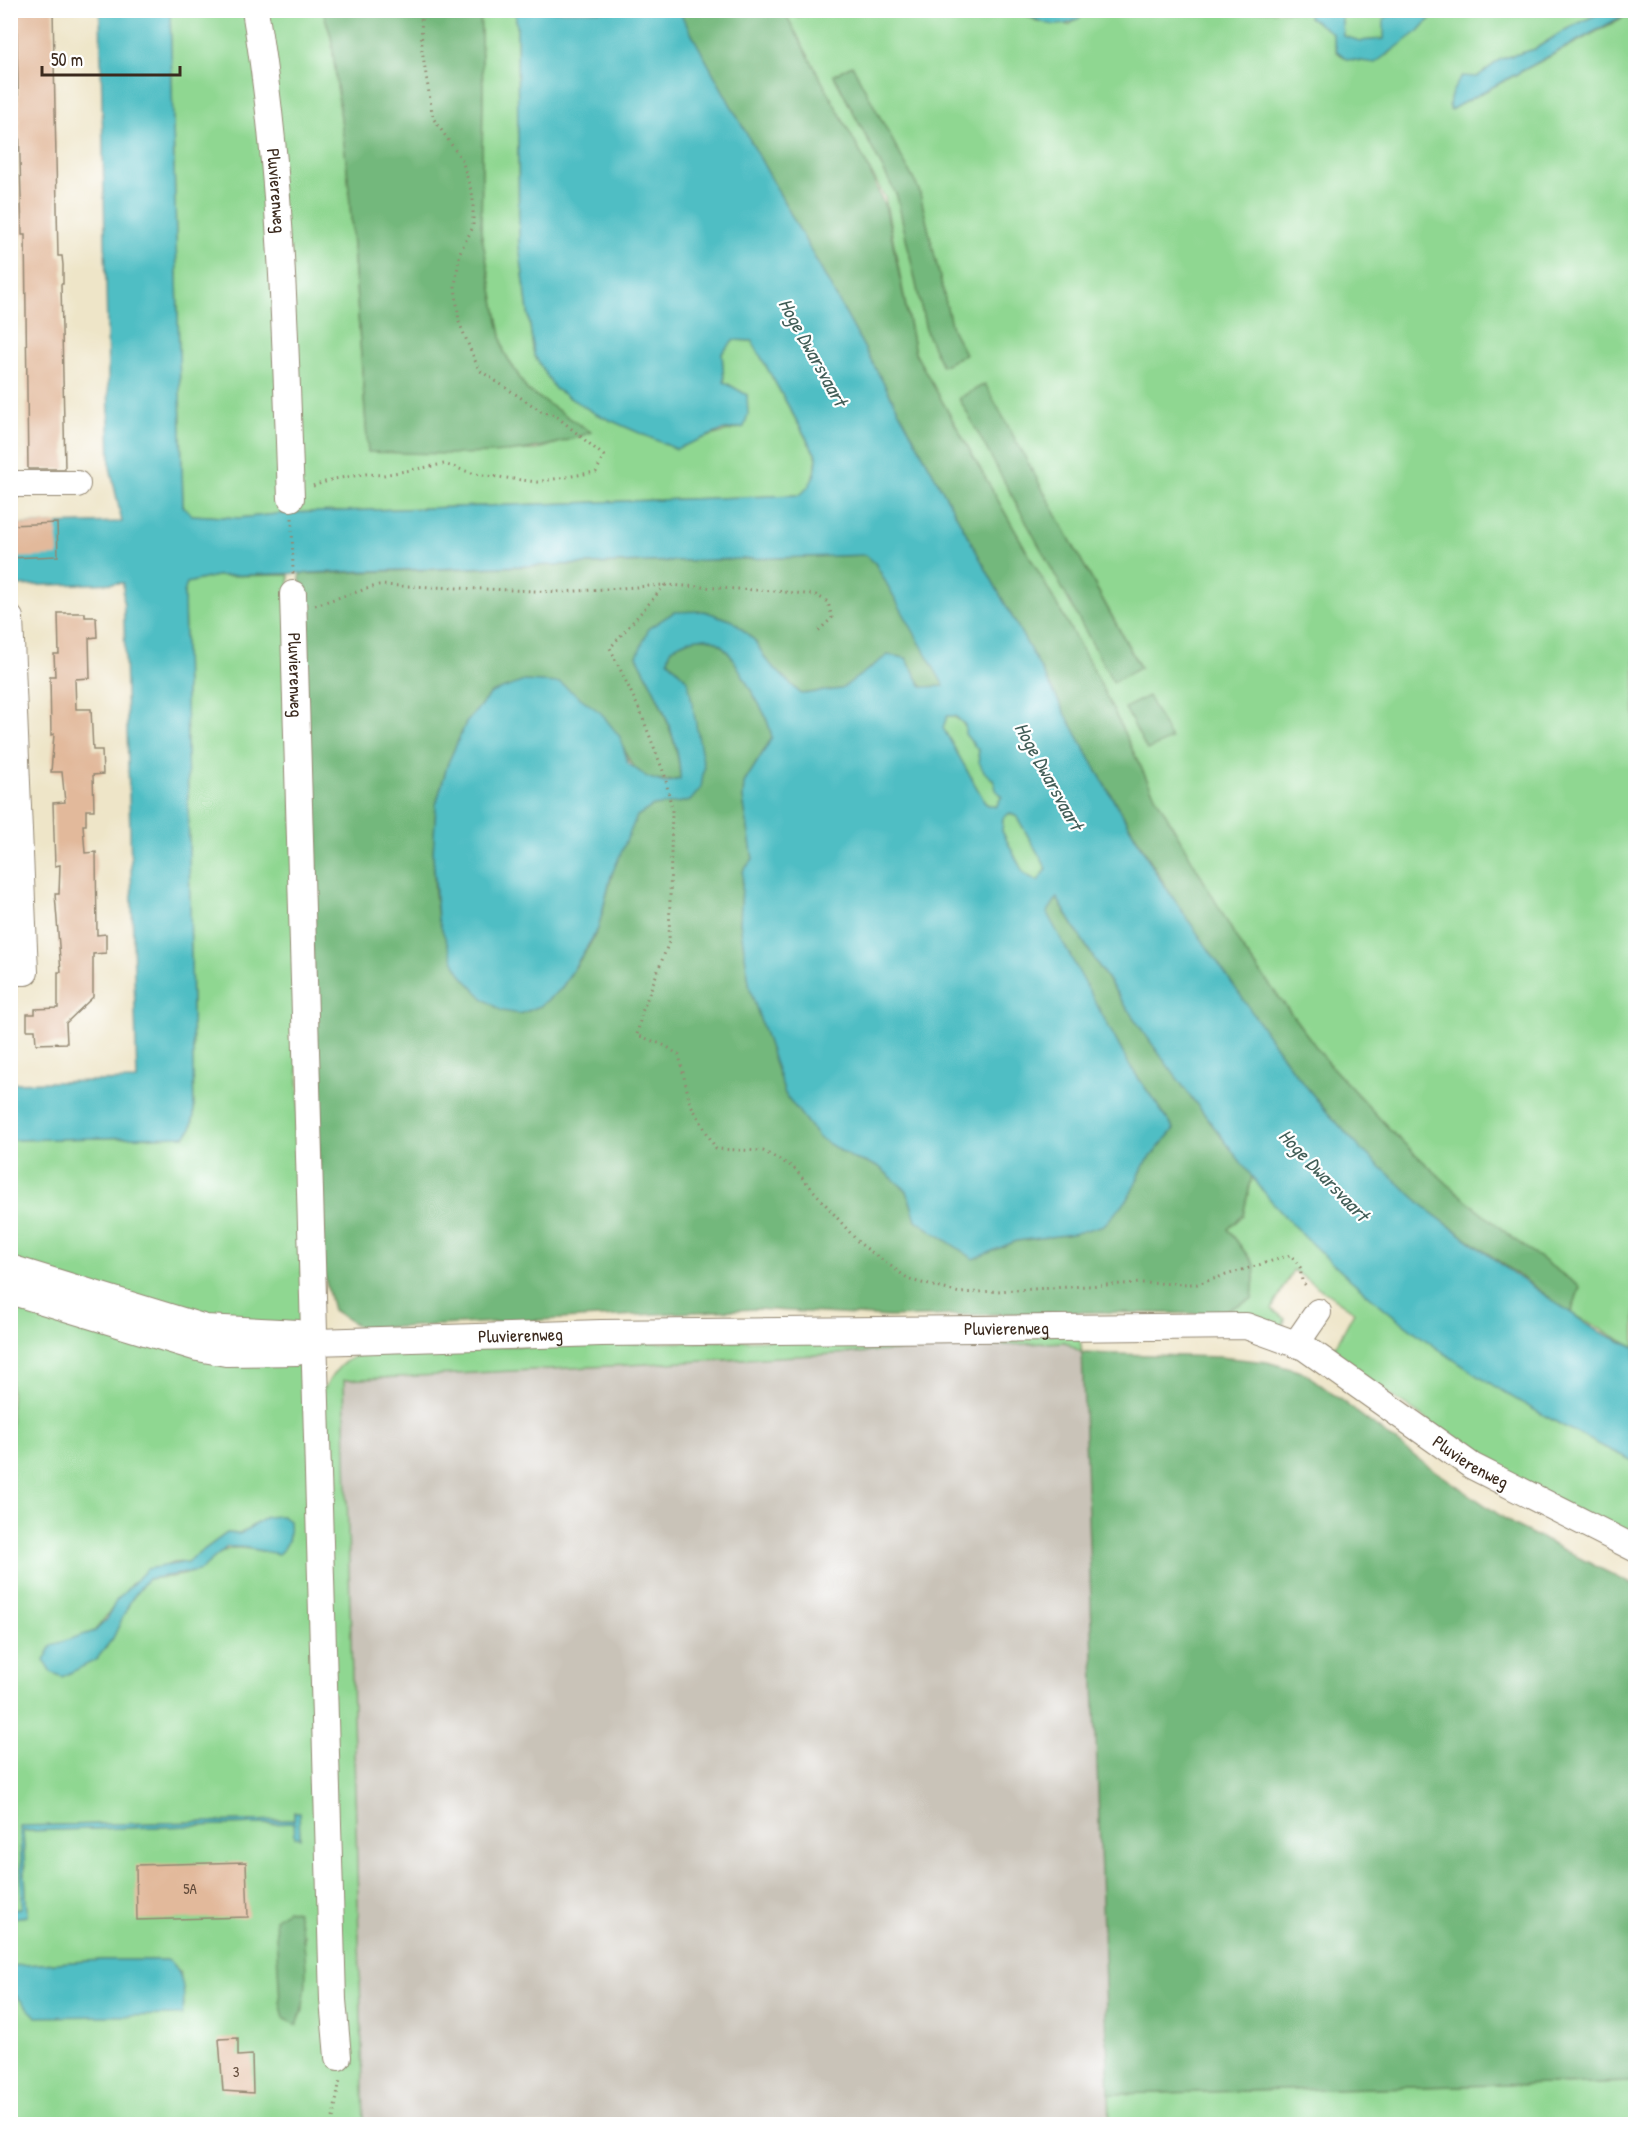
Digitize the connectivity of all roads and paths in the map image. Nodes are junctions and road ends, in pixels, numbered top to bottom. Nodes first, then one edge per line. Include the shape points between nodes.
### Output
1 (255, 10) edge
2 (421, 10) edge
3 (10, 484) edge
4 (77, 484) dead end
5 (291, 498) junction
6 (665, 585) junction
7 (293, 603) junction
8 (10, 618) edge
9 (817, 632) dead end
10 (10, 972) edge
11 (10, 1268) edge
12 (1307, 1287) dead end
13 (10, 1291) edge
14 (1318, 1312) dead end
15 (316, 1342) junction
16 (1296, 1344) junction
17 (1635, 1549) edge
18 (338, 2057) joint
19 (332, 2124) edge

1 - 5 street, Pluvierenweg via 276,176
2 - 5 path via 422,50 433,118 462,160 472,197 474,227 460,252 455,286 459,322 479,370 555,416 604,456 596,472 537,482 475,474 444,464 327,480 300,498
3 - 4 street
5 - 7 path
6 - 7 path via 562,592 379,585
6 - 9 path via 816,595 828,602 832,618
6 - 12 path via 610,648 665,776 672,810 669,942 637,1035 679,1055 690,1103 716,1149 763,1151 793,1167 859,1243 910,1280 960,1293 1141,1283 1197,1284 1292,1255
7 - 15 street, Pluvierenweg
8 - 10 street via 25,972
11 - 15 street, Pluvierenweg via 205,1328 297,1333
13 - 15 street, Pluvierenweg via 226,1353 297,1352
14 - 16 street
15 - 16 street, Pluvierenweg via 601,1333 1246,1326
15 - 18 street via 333,2000
16 - 17 street, Pluvierenweg via 1472,1466
18 - 19 path via 340,2079

